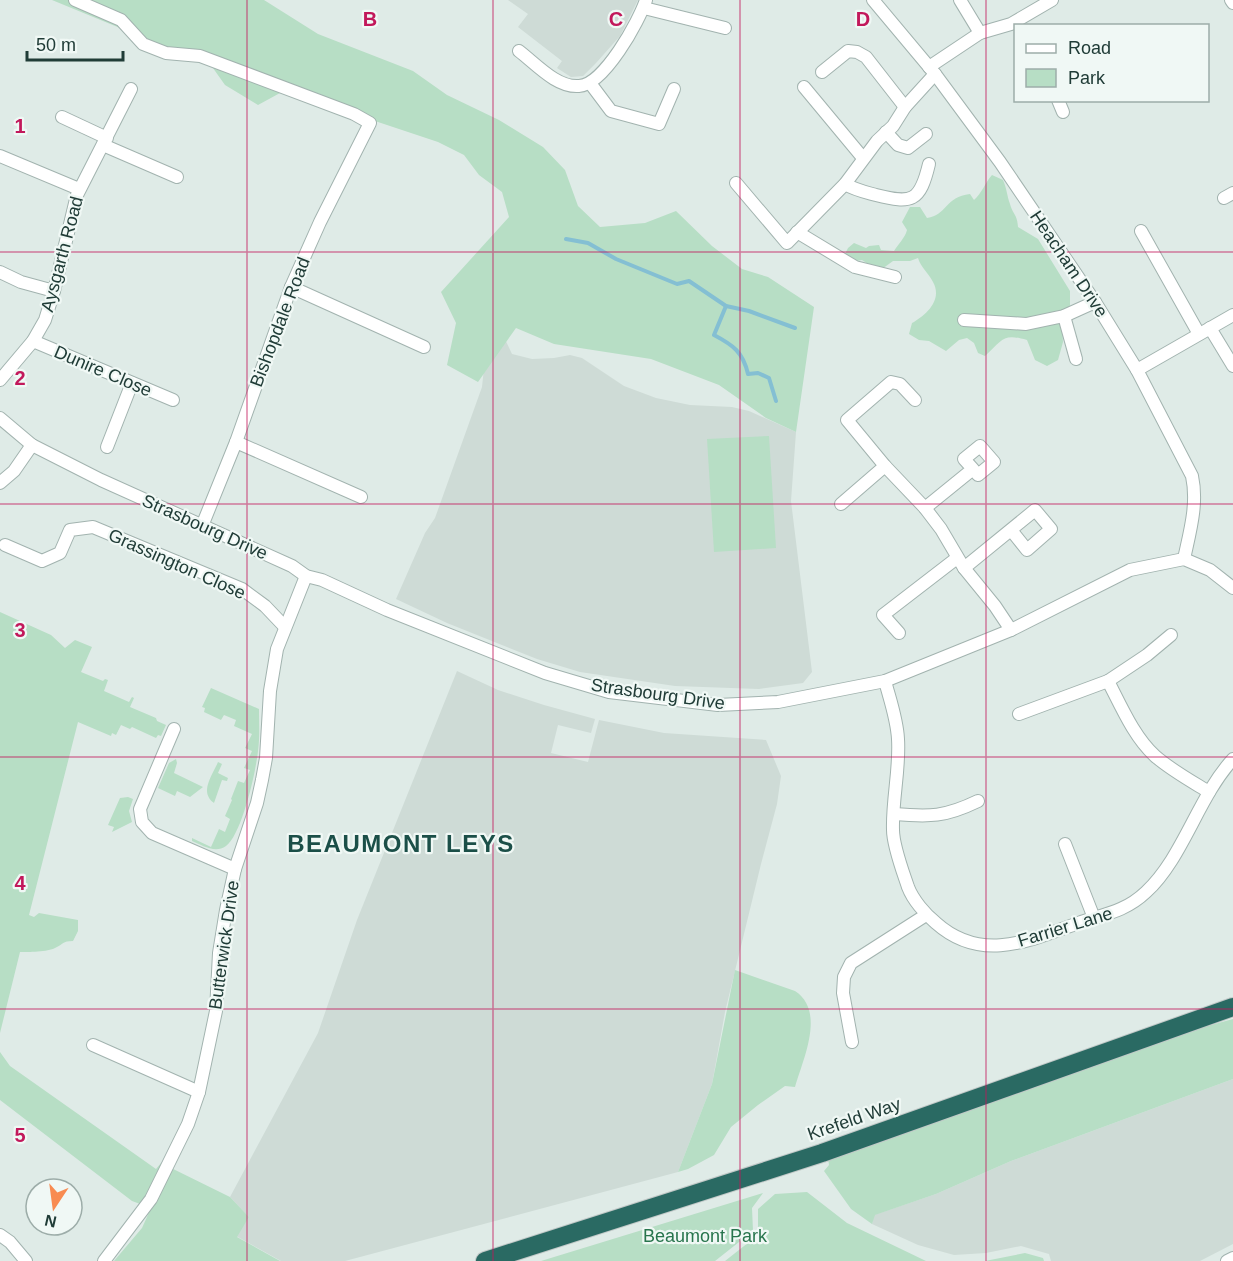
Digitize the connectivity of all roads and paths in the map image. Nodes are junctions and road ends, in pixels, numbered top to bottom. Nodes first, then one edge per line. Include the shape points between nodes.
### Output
1 (75, 0) edge
2 (873, 0) edge
3 (960, 0) edge
4 (1052, 0) edge
5 (645, 4) edge
6 (1017, 24) edge
7 (1013, 27) edge
8 (725, 28) dead end
9 (980, 33) junction
10 (519, 51) dead end
11 (932, 71) junction
12 (822, 72) dead end
13 (590, 83) junction
14 (804, 87) dead end
15 (131, 89) dead end
16 (674, 89) dead end
17 (905, 107) junction
18 (62, 117) dead end
19 (886, 132) junction
20 (926, 134) dead end
21 (105, 142) junction
22 (0, 156) edge
23 (863, 158) junction
24 (929, 164) dead end
25 (177, 177) dead end
26 (736, 183) dead end
27 (845, 184) junction
28 (79, 189) junction
29 (1141, 231) dead end
30 (797, 232) junction
31 (0, 272) edge
32 (895, 277) dead end
33 (291, 287) junction
34 (54, 291) junction
35 (1095, 302) junction
36 (1233, 315) edge
37 (1064, 316) junction
38 (964, 320) dead end
39 (1210, 328) junction
40 (1199, 334) junction
41 (33, 341) junction
42 (424, 347) dead end
43 (1076, 359) dead end
44 (1233, 366) edge
45 (1137, 370) junction
46 (0, 380) edge
47 (132, 383) junction
48 (173, 400) dead end
49 (915, 400) dead end
50 (0, 418) edge
51 (236, 442) junction
52 (32, 445) junction
53 (107, 447) dead end
54 (885, 466) junction
55 (973, 469) dead end
56 (0, 483) edge
57 (361, 497) dead end
58 (841, 504) dead end
59 (925, 508) junction
60 (202, 526) junction
61 (1011, 530) dead end
62 (5, 545) dead end
63 (1184, 559) junction
64 (961, 563) junction
65 (306, 576) junction
66 (1233, 588) edge
67 (285, 627) junction
68 (1011, 630) junction
69 (899, 633) dead end
70 (1171, 635) dead end
71 (885, 681) junction
72 (1108, 681) junction
73 (1019, 714) dead end
74 (174, 729) dead end
75 (1233, 759) edge
76 (1209, 792) junction
77 (978, 801) dead end
78 (894, 814) junction
79 (1065, 844) dead end
80 (234, 868) junction
81 (926, 915) junction
82 (1094, 918) junction
83 (1233, 1007) edge
84 (852, 1042) dead end
85 (93, 1046) dead end
86 (200, 1092) junction
87 (0, 1235) edge
88 (1233, 1258) edge
89 (26, 1261) edge
90 (104, 1261) edge
91 (486, 1261) edge
92 (1227, 1261) edge

1 - 33 street, Bishopdale Road via 121,20 143,44 166,53 200,56 229,66 370,123
2 - 11 street, Heacham Drive
3 - 9 street
4 - 6 street
5 - 8 street
5 - 13 street via 616,56
7 - 9 street
9 - 11 street
10 - 13 street via 562,83 580,87
11 - 17 street
11 - 35 street, Heacham Drive via 1000,162
12 - 17 street via 848,51 857,52 866,57
13 - 16 street via 611,111 658,124
14 - 23 street
15 - 21 street, Aysgarth Road
17 - 19 street
18 - 21 street
19 - 20 street via 898,145 908,148
19 - 23 street
21 - 25 street
21 - 28 street, Aysgarth Road
22 - 28 street
23 - 27 street
24 - 27 street via 924,186 911,199 901,201
26 - 30 street via 785,246
27 - 30 street
28 - 34 street, Aysgarth Road
29 - 40 street
30 - 32 street via 855,267
31 - 34 street
33 - 42 street
33 - 51 street, Bishopdale Road
34 - 41 street, Aysgarth Road
35 - 37 street
35 - 45 street, Heacham Drive
36 - 39 street
37 - 38 street via 1026,324
37 - 43 street
39 - 40 street
39 - 44 street
40 - 45 street
41 - 46 street, Aysgarth Road
41 - 47 street, Dunire Close
45 - 63 street, Heacham Drive via 1192,476 1196,493
47 - 48 street, Dunire Close
47 - 53 street
49 - 54 street via 900,384 891,382 846,420
50 - 52 street, Strasbourg Drive
51 - 57 street
51 - 60 street, Bishopdale Road
52 - 56 street
52 - 60 street, Strasbourg Drive
54 - 58 street
54 - 59 street
55 - 59 street
59 - 64 street
60 - 65 street, Strasbourg Drive
61 - 64 street
62 - 67 street, Grassington Close via 42,561 60,553 70,530 93,527 242,589 266,606
63 - 66 street via 1210,570
63 - 68 street, Strasbourg Drive via 1130,570
64 - 68 street
64 - 69 street via 883,615
65 - 67 street, Butterwick Drive
65 - 71 street, Strasbourg Drive via 545,673 609,692 718,705 778,702
67 - 80 street, Butterwick Drive via 270,691 262,780
68 - 71 street, Strasbourg Drive
70 - 72 street
71 - 78 street, Farrier Lane via 898,740
72 - 73 street
72 - 76 street via 1140,739 1154,755
74 - 80 street via 140,809 142,822 152,833
75 - 76 street, Farrier Lane
76 - 82 street, Farrier Lane via 1167,867 1148,891 1127,907
77 - 78 street via 955,812 925,816
78 - 81 street, Farrier Lane via 893,832 909,891
79 - 82 street
80 - 86 street, Butterwick Drive via 219,953 216,1011
81 - 82 street, Farrier Lane via 945,932 965,941 998,947
81 - 84 street via 851,963 844,977 843,993
83 - 91 highway, Krefeld Way via 822,1153
85 - 86 street
86 - 90 street, Butterwick Drive via 151,1199
87 - 89 street
88 - 92 street

